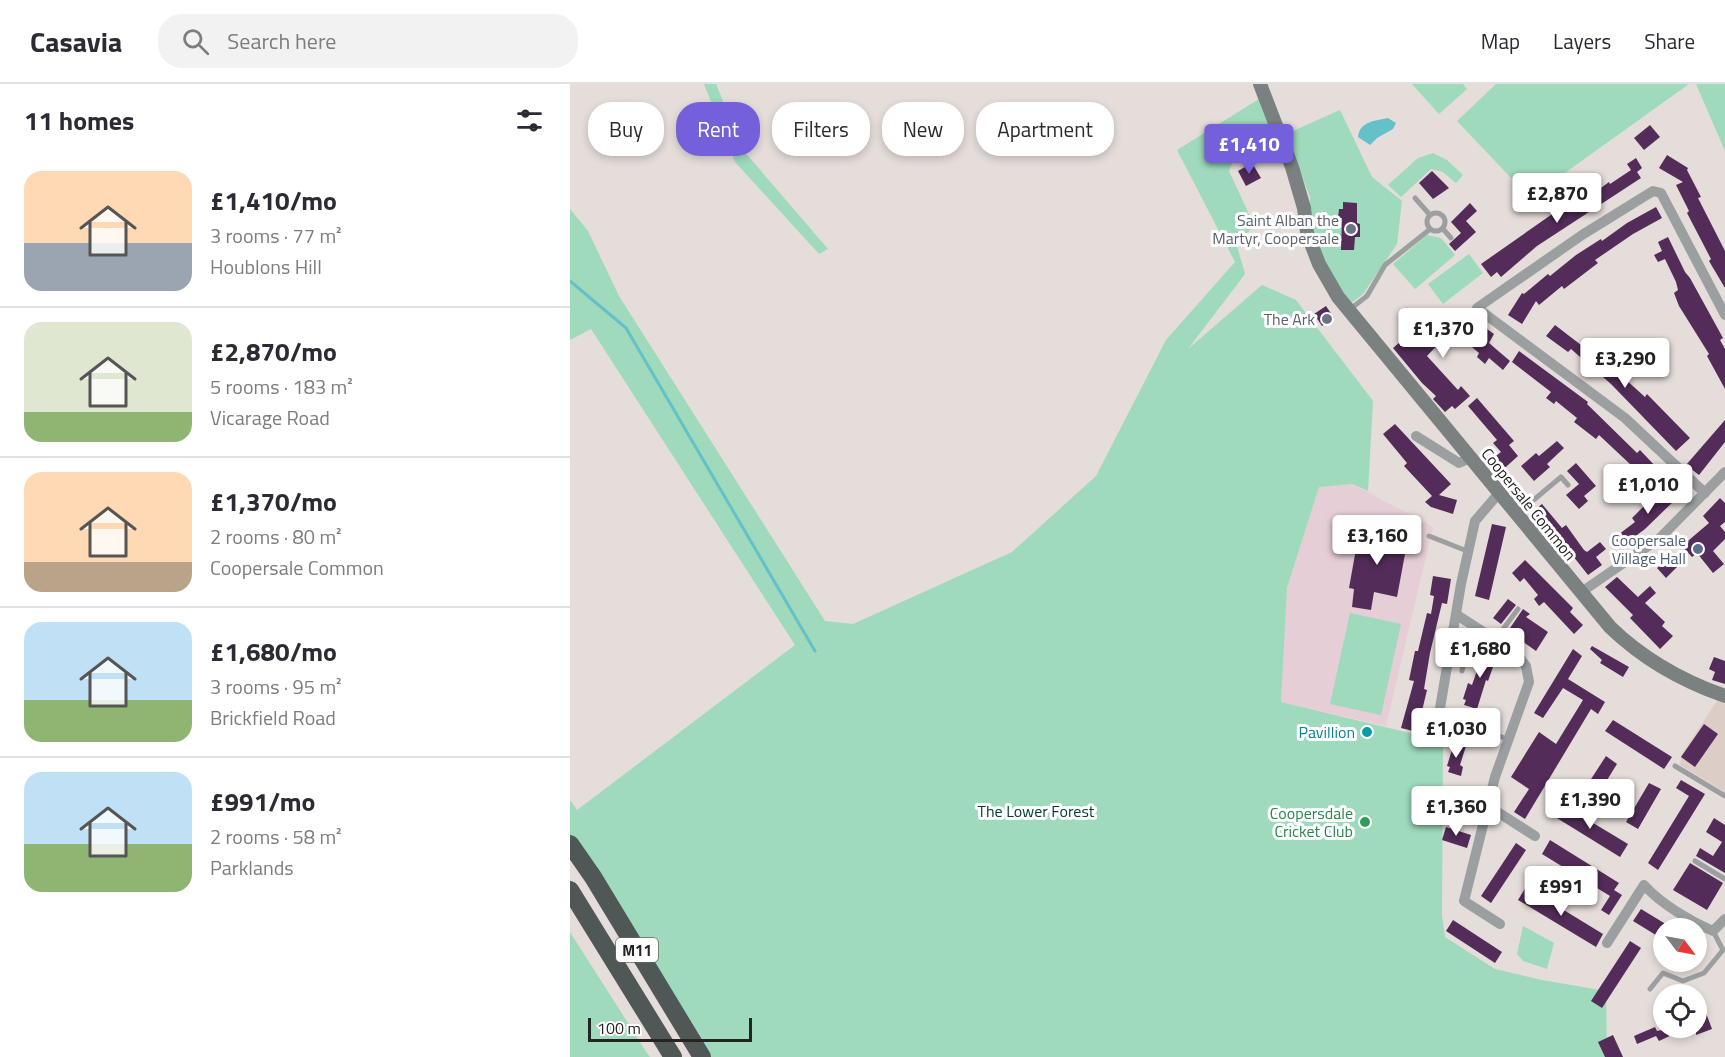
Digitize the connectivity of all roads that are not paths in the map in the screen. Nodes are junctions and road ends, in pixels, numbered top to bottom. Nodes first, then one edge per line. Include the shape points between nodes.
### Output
1 (1260, 84) edge
2 (1415, 198) dead end
3 (1430, 215) junction
4 (1443, 229) junction
5 (1429, 230) junction
6 (1451, 238) dead end
7 (1349, 310) junction
8 (1725, 315) edge
9 (1416, 436) dead end
10 (1470, 458) junction
11 (1725, 472) edge
12 (1568, 485) dead end
13 (1498, 493) junction
14 (1705, 493) junction
15 (1516, 515) junction
16 (1429, 536) dead end
17 (1467, 551) junction
18 (1580, 593) junction
19 (1518, 609) dead end
20 (1457, 615) junction
21 (1483, 632) junction
22 (1495, 640) junction
23 (1462, 671) dead end
24 (1725, 696) edge
25 (1438, 720) dead end
26 (1457, 720) dead end
27 (1507, 739) junction
28 (1675, 766) dead end
29 (1725, 795) edge
30 (1488, 806) junction
31 (1535, 836) dead end
32 (570, 844) edge
33 (1695, 861) dead end
34 (1725, 879) edge
35 (570, 890) edge
36 (1725, 919) edge
37 (1500, 924) dead end
38 (1713, 931) junction
39 (1607, 943) dead end
40 (1650, 989) dead end
41 (673, 1057) edge
42 (702, 1057) edge

1 - 7 street, Coopersale Common via 1292,167 1305,208 1307,233 1319,264
2 - 3 lane
3 - 4 lane via 1442,215
3 - 5 lane via 1426,221
4 - 5 lane
4 - 6 lane
5 - 7 lane via 1385,265 1367,296
7 - 10 street, Coopersale Common
8 - 14 street via 1661,193 1653,191 1477,308 1625,418
9 - 10 street via 1460,463
10 - 13 street, Coopersale Common
11 - 14 street
12 - 15 lane via 1561,477
13 - 15 street, Coopersale Common
13 - 17 street via 1475,521
14 - 18 street via 1660,538
15 - 18 street, Coopersale Common
16 - 17 lane
17 - 20 street
18 - 24 street, Coopersale Common via 1644,657
19 - 22 lane
20 - 21 street
20 - 25 street
21 - 22 street
21 - 23 lane via 1466,654
22 - 27 street via 1526,666 1529,682
26 - 27 lane
27 - 30 street
28 - 29 lane
30 - 31 street
30 - 37 street via 1464,901
32 - 42 highway, M11
33 - 34 lane
35 - 41 highway, M11
36 - 38 street
38 - 39 street via 1652,895 1644,885
38 - 40 lane via 1723,950 1704,973 1683,981 1663,973

